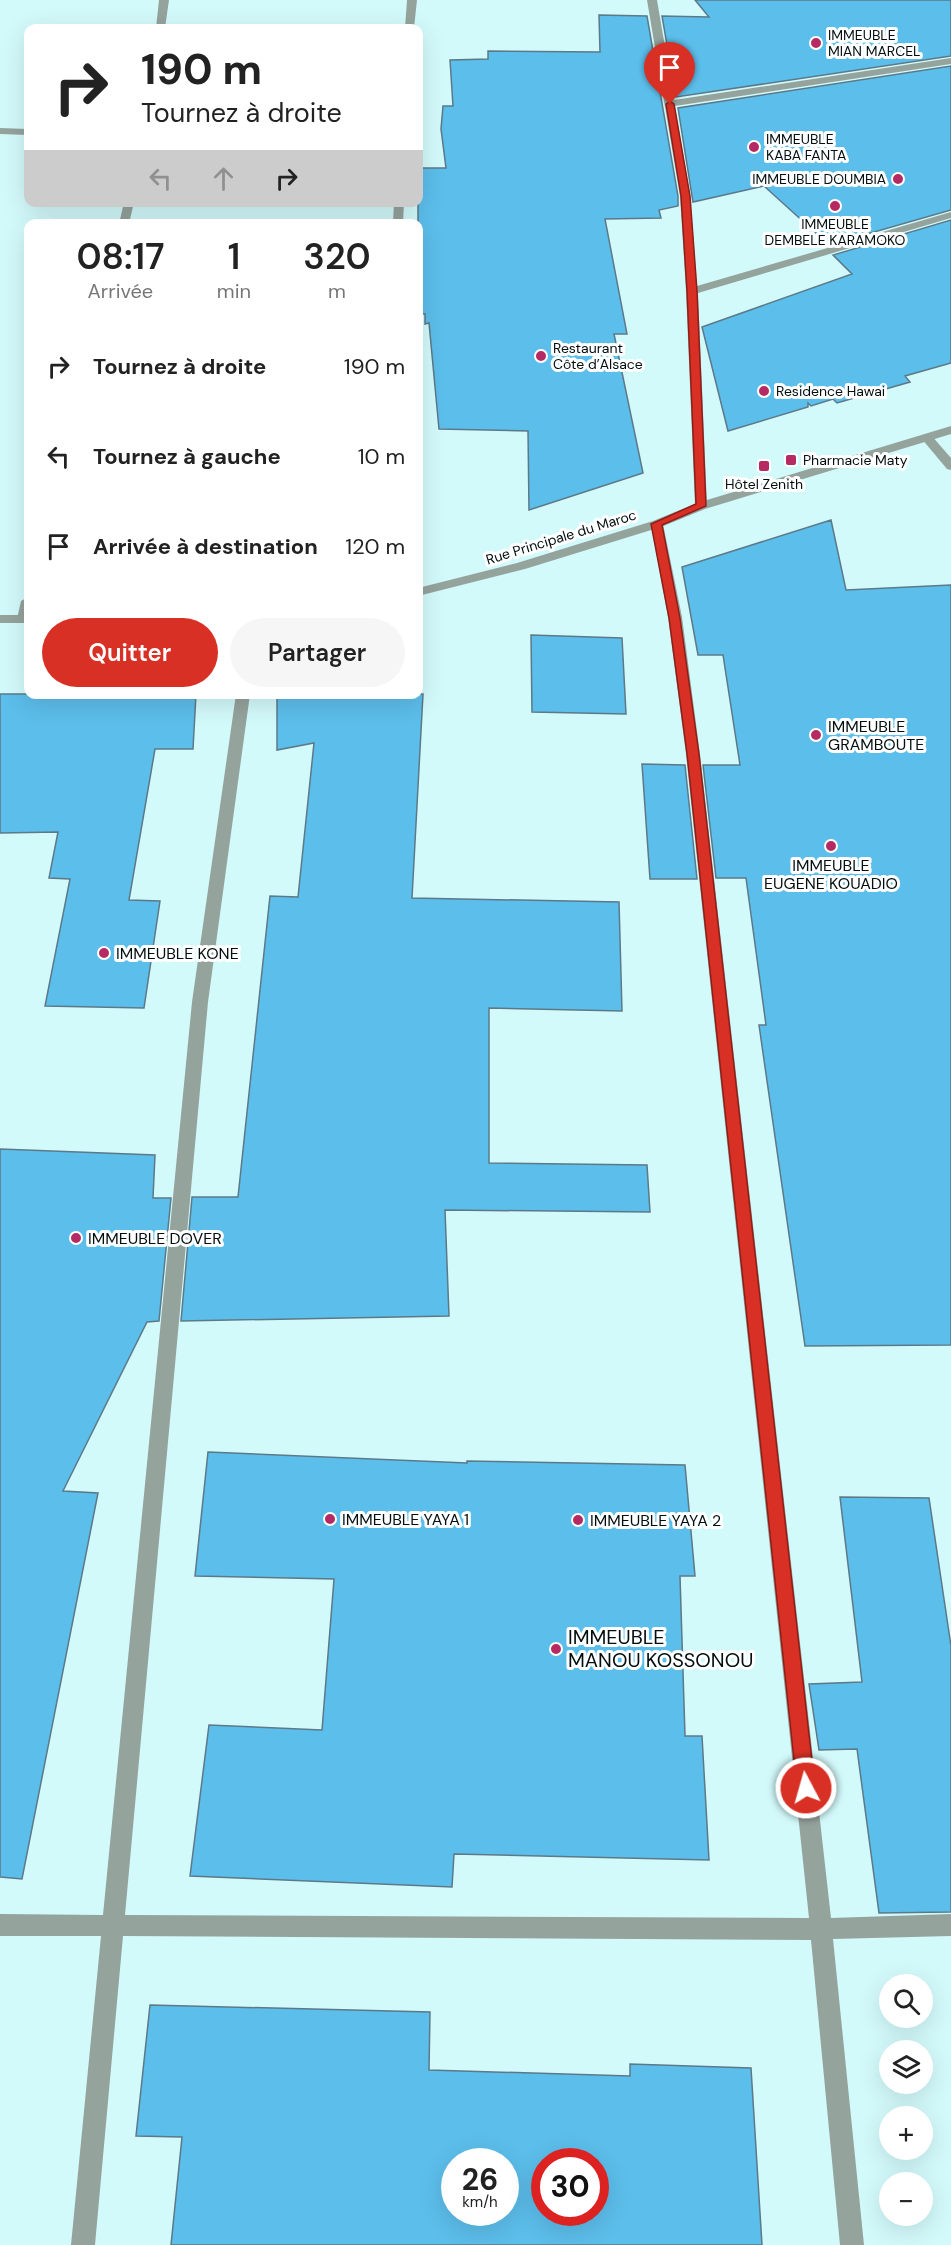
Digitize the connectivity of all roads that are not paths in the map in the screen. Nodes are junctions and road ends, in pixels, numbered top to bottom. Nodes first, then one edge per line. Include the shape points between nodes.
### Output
1 (164, 0) edge
2 (412, 0) edge
3 (652, 0) edge
4 (161, 24) edge
5 (410, 24) edge
6 (951, 61) edge
7 (670, 104) junction
8 (0, 131) edge
9 (24, 132) edge
10 (951, 215) edge
11 (692, 291) junction
12 (951, 430) edge
13 (927, 438) junction
14 (951, 466) edge
15 (701, 506) junction
16 (657, 524) junction
17 (423, 591) edge
18 (0, 619) edge
19 (24, 619) edge
20 (242, 699) edge
21 (0, 1925) edge
22 (114, 1925) junction
23 (951, 1925) edge
24 (821, 1929) junction
25 (83, 2245) edge
26 (852, 2245) edge

1 - 4 street
2 - 5 street
3 - 7 street
6 - 7 street
7 - 11 street via 685,196
8 - 9 street
10 - 11 street
11 - 15 street
12 - 13 street, Rue Principale du Maroc
13 - 14 street
13 - 15 street, Rue Principale du Maroc
15 - 16 street, Rue Principale du Maroc
16 - 17 street, Rue Principale du Maroc
16 - 24 street via 675,618 693,754
18 - 19 street
20 - 22 street via 200,1002
21 - 22 street
22 - 24 street
22 - 25 street
23 - 24 street
24 - 26 street

